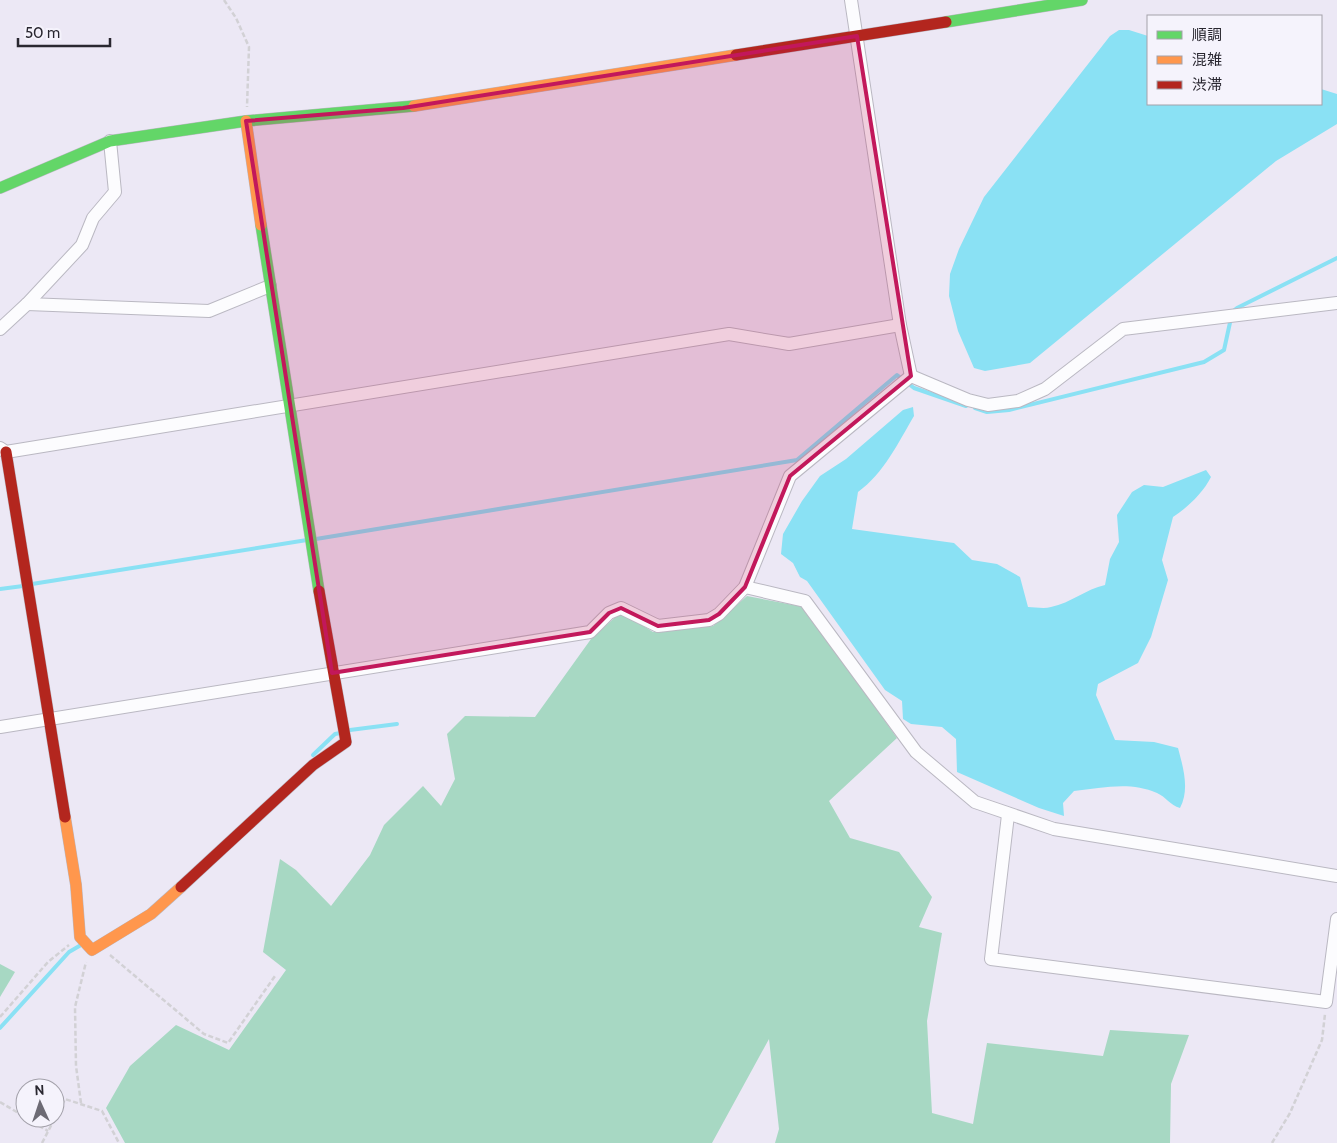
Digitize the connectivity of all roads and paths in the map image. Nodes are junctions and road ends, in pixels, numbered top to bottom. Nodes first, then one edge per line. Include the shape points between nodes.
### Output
1 (224, 0) edge
2 (851, 0) edge
3 (1082, 0) edge
4 (856, 36) junction
5 (246, 121) junction
6 (110, 141) junction
7 (0, 188) edge
8 (270, 286) junction
9 (1337, 303) edge
10 (27, 304) junction
11 (900, 325) junction
12 (0, 329) edge
13 (911, 376) junction
14 (290, 406) junction
15 (3, 450) edge
16 (745, 587) junction
17 (332, 673) junction
18 (50, 719) junction
19 (0, 727) edge
20 (1008, 815) junction
21 (1337, 876) edge
22 (1337, 919) edge
23 (80, 937) junction
24 (96, 948) junction
25 (275, 976) dead end
26 (1326, 1002) junction
27 (0, 1017) edge
28 (65, 1099) edge
29 (0, 1102) edge
30 (81, 1103) junction
31 (15, 1112) edge
32 (41, 1128) edge
33 (50, 1128) edge
34 (48, 1132) junction
35 (42, 1143) edge
36 (119, 1143) edge
37 (1272, 1143) edge

1 - 5 path via 250,48
2 - 4 street
3 - 4 street
4 - 5 street via 402,108
4 - 11 street
5 - 6 street
5 - 8 street
6 - 7 street
6 - 10 street via 115,192 93,218 82,245
8 - 10 street via 209,311
8 - 14 street
9 - 13 street via 1123,329 1045,389 1018,401 988,405
10 - 12 street
11 - 13 street
11 - 14 street via 790,344 729,334
13 - 16 street via 790,476
14 - 15 street
14 - 17 street
15 - 18 street
16 - 17 street via 709,620 658,626 621,608 609,612 590,632
16 - 20 street via 805,601 916,752 974,802
17 - 18 street
17 - 24 street via 346,742 313,765 150,914
18 - 19 street
18 - 23 street via 76,885
20 - 21 street via 1054,829
20 - 26 street via 991,959
22 - 26 street
23 - 24 street
23 - 27 path via 48,962
24 - 25 path via 204,1034 228,1043
24 - 30 path via 86,961 75,1007 76,1066
26 - 37 path via 1322,1040 1290,1113
28 - 30 path
29 - 31 path
30 - 36 path via 102,1111
32 - 34 path
33 - 34 path
34 - 35 path

